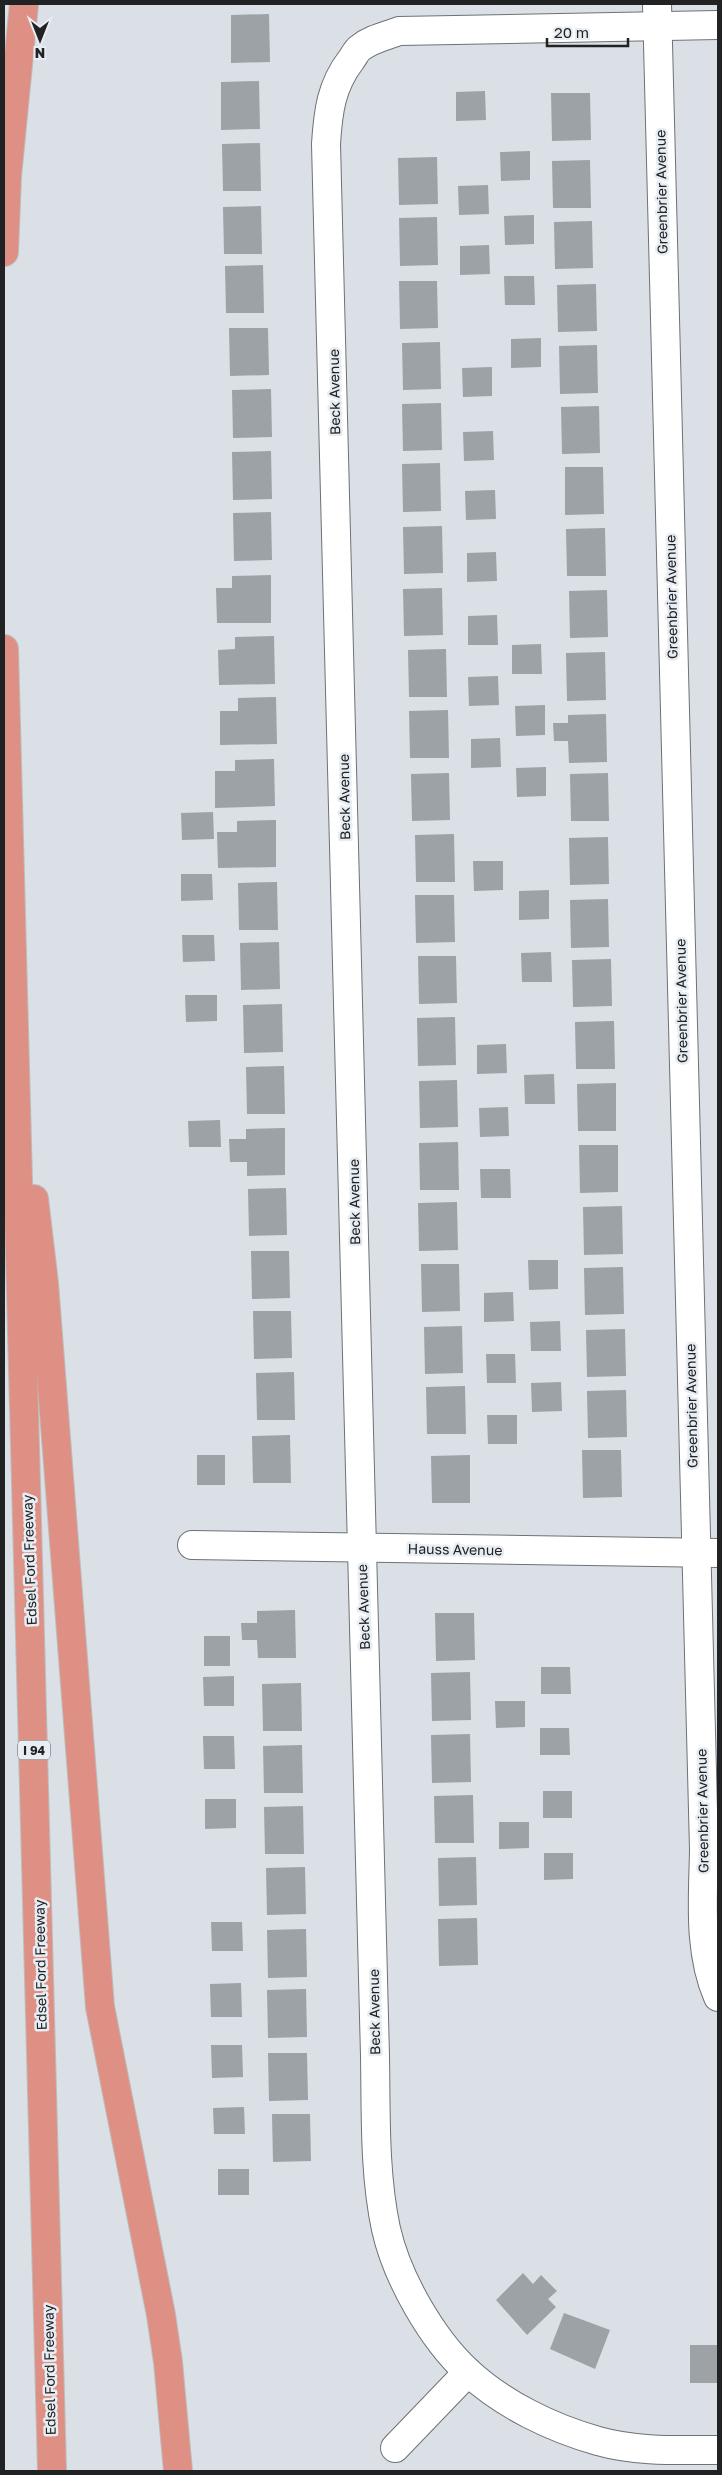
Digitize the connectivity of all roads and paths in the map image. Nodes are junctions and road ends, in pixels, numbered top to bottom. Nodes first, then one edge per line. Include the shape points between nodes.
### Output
1 (24, 4) edge
2 (657, 15) edge
3 (718, 24) edge
4 (4, 252) edge
5 (4, 649) edge
6 (13, 1029) junction
7 (192, 1545) dead end
8 (362, 1548) junction
9 (706, 1552) edge
10 (718, 1997) edge
11 (468, 2372) junction
12 (395, 2448) dead end
13 (718, 2450) edge
14 (52, 2471) edge
15 (178, 2471) edge

1 - 4 highway via 7,176
2 - 3 street, Beck Avenue
2 - 8 street, Beck Avenue via 399,31 360,48 335,85 329,104 326,144
2 - 9 street, Greenbrier Avenue
5 - 6 highway, Edsel Ford Freeway / I 94
6 - 14 highway, Edsel Ford Freeway / I 94
6 - 15 highway via 44,1283 100,2007 161,2315
7 - 8 street, Hauss Avenue
8 - 9 street, Hauss Avenue
8 - 11 street, Beck Avenue via 377,2155 381,2203 405,2282 443,2344
9 - 10 street, Greenbrier Avenue via 703,1923 705,1951
11 - 12 street
11 - 13 street, Beck Avenue via 506,2400 551,2425 599,2442 654,2450

